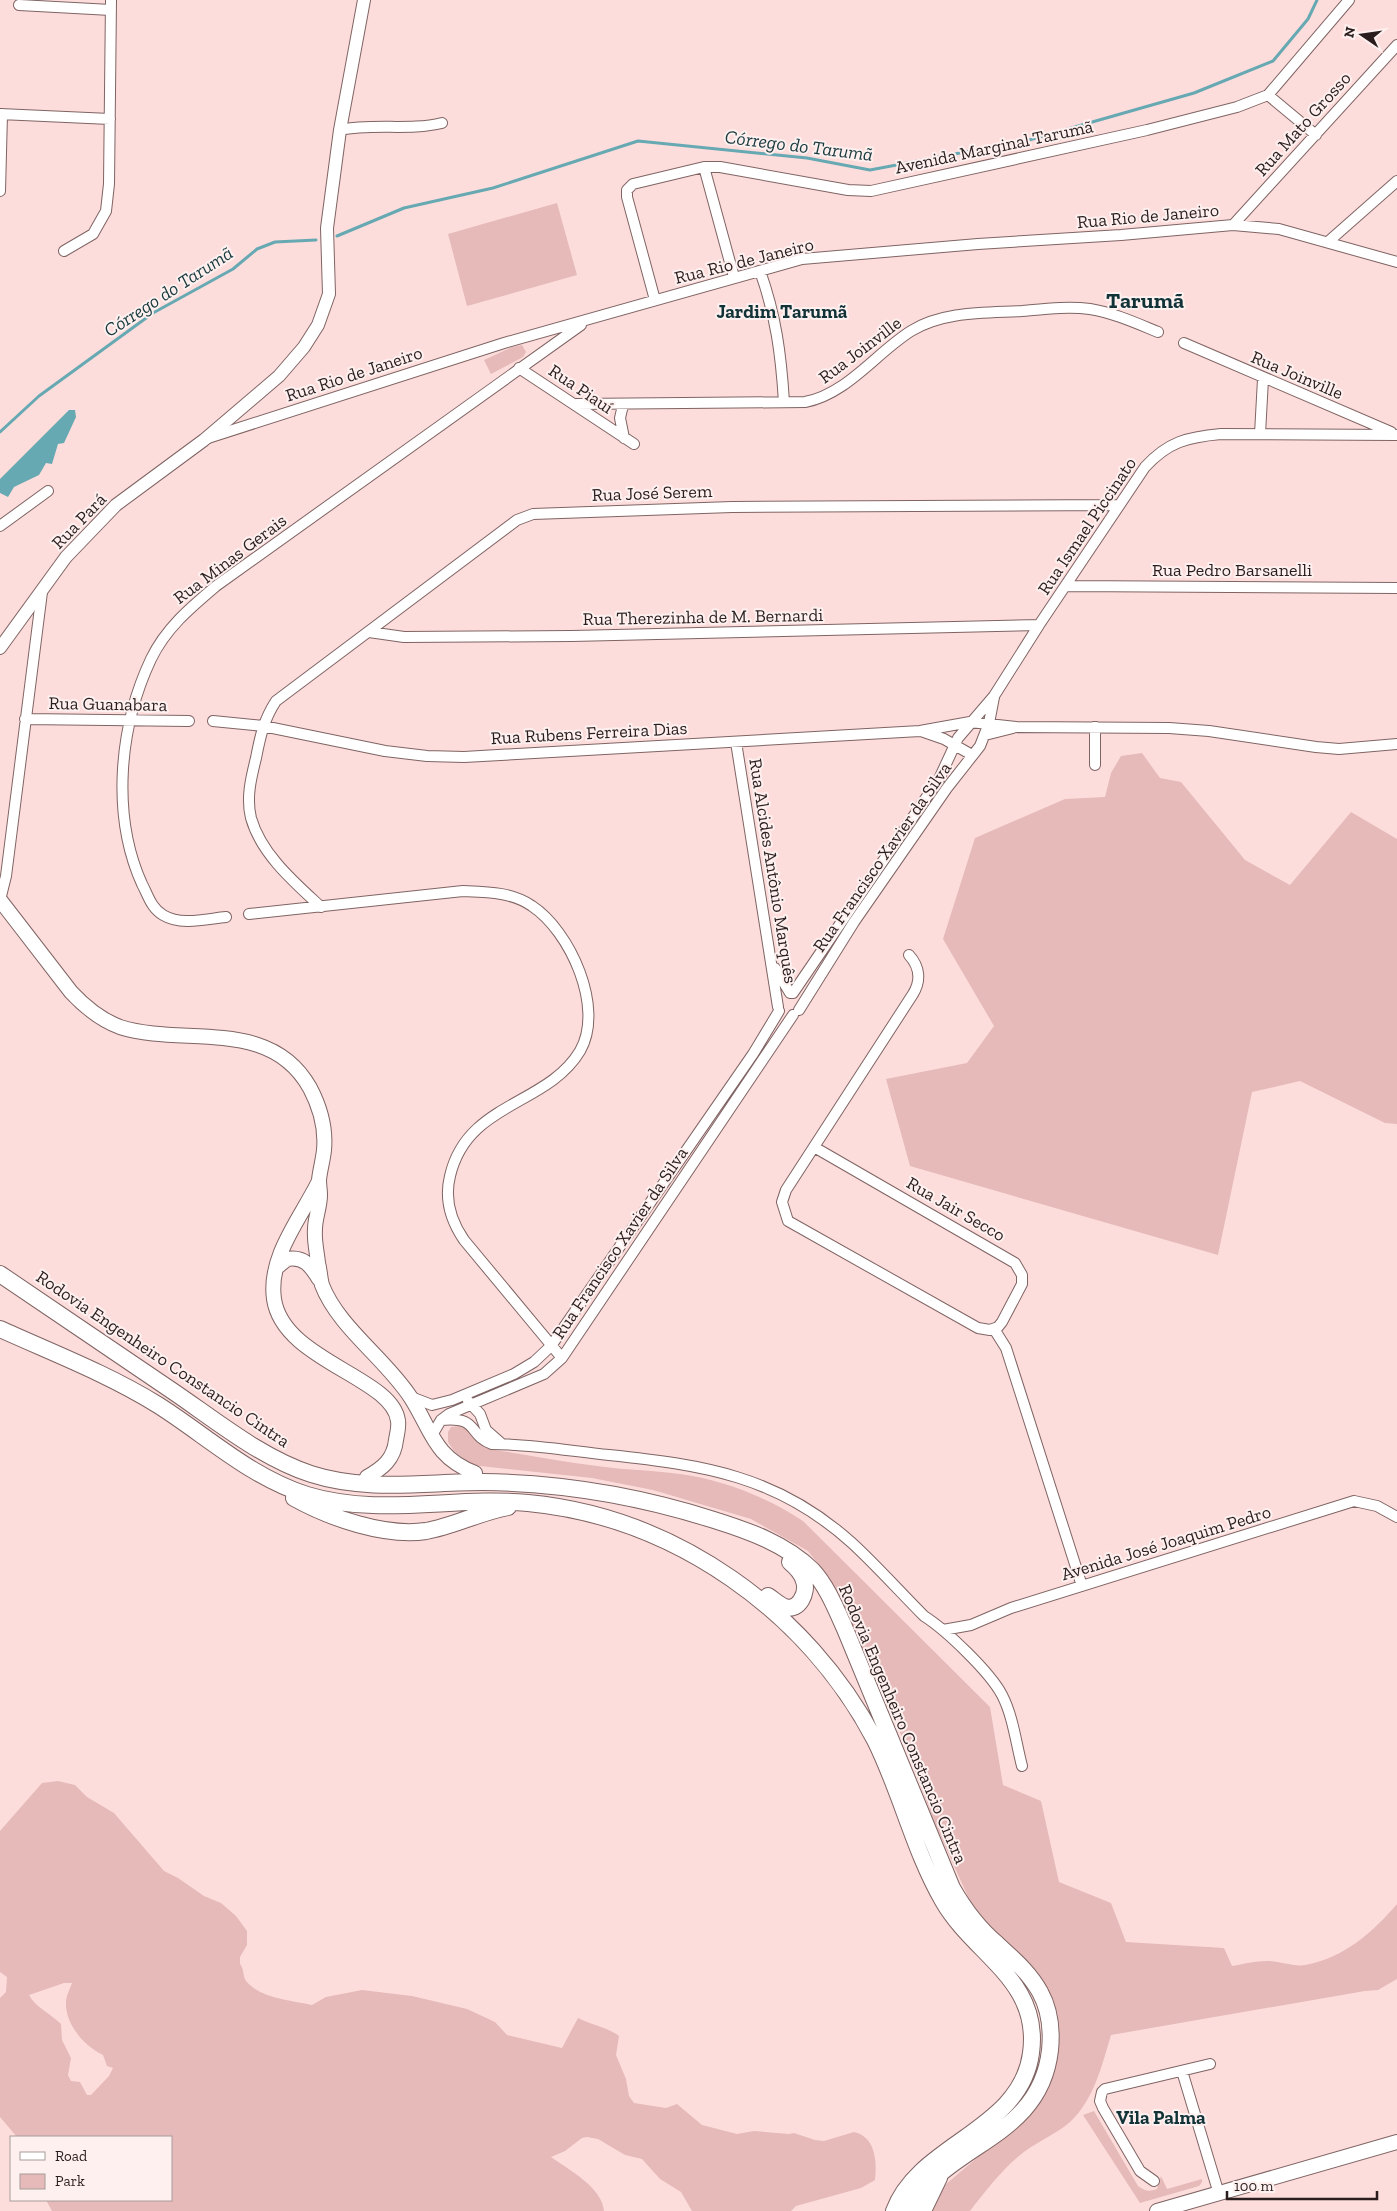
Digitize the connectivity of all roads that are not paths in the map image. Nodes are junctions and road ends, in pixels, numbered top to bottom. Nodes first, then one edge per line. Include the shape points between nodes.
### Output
1 (364, 0) edge
2 (1349, 0) edge
3 (19, 5) dead end
4 (111, 5) edge
5 (1397, 45) edge
6 (1268, 95) junction
7 (1, 114) edge
8 (110, 119) junction
9 (442, 123) dead end
10 (340, 130) junction
11 (1316, 135) junction
12 (704, 167) junction
13 (1397, 182) edge
14 (0, 191) edge
15 (1233, 225) junction
16 (1329, 242) junction
17 (64, 251) dead end
18 (1397, 262) edge
19 (760, 271) junction
20 (734, 277) junction
21 (654, 300) junction
22 (588, 320) junction
23 (1158, 332) dead end
24 (1184, 343) dead end
25 (519, 368) junction
26 (1262, 379) junction
27 (784, 402) junction
28 (576, 404) junction
29 (623, 405) junction
30 (1260, 434) junction
31 (1397, 435) edge
32 (624, 438) junction
33 (204, 440) junction
34 (634, 444) dead end
35 (48, 492) dead end
36 (1119, 505) junction
37 (0, 526) edge
38 (1067, 586) junction
39 (1397, 588) edge
40 (42, 592) junction
41 (1040, 625) junction
42 (369, 632) junction
43 (0, 648) edge
44 (994, 696) junction
45 (25, 719) junction
46 (130, 720) junction
47 (189, 721) dead end
48 (213, 721) dead end
49 (970, 722) junction
50 (989, 723) junction
51 (263, 726) junction
52 (1016, 727) junction
53 (1095, 727) junction
54 (920, 730) junction
55 (985, 735) junction
56 (736, 742) junction
57 (1397, 744) edge
58 (955, 746) junction
59 (972, 755) junction
60 (1095, 764) dead end
61 (0, 900) edge
62 (321, 907) junction
63 (248, 914) dead end
64 (226, 917) dead end
65 (909, 955) dead end
66 (772, 962) junction
67 (805, 974) junction
68 (817, 981) junction
69 (791, 993) junction
70 (779, 1009) junction
71 (796, 1012) junction
72 (814, 1147) junction
73 (319, 1180) junction
74 (276, 1268) junction
75 (0, 1274) edge
76 (0, 1284) edge
77 (322, 1284) junction
78 (0, 1322) edge
79 (0, 1329) edge
80 (994, 1329) junction
81 (551, 1346) junction
82 (562, 1358) junction
83 (138, 1368) junction
84 (168, 1388) junction
85 (492, 1395) junction
86 (411, 1397) junction
87 (460, 1397) junction
88 (471, 1404) junction
89 (480, 1414) junction
90 (441, 1420) junction
91 (431, 1437) junction
92 (502, 1444) junction
93 (475, 1473) junction
94 (367, 1477) junction
95 (269, 1479) junction
96 (616, 1495) junction
97 (529, 1503) junction
98 (381, 1507) junction
99 (1397, 1517) edge
100 (1082, 1586) junction
101 (943, 1630) junction
102 (1022, 1766) dead end
103 (1210, 2064) dead end
104 (1182, 2072) junction
105 (1397, 2142) edge
106 (942, 2172) junction
107 (1154, 2181) dead end
108 (1219, 2194) junction
109 (894, 2211) edge
110 (910, 2211) edge
111 (924, 2211) edge
112 (1157, 2211) edge

1 - 10 street, Rua Pará
2 - 6 street, Avenida Marginal Tarumã
3 - 4 street
4 - 8 street
5 - 11 street, Rua Mato Grosso
6 - 11 street
6 - 12 street, Avenida Marginal Tarumã via 1237,107 1147,130 871,190 848,190 720,167
7 - 8 street
7 - 14 street
8 - 17 street via 106,211 93,234
9 - 10 street via 357,126
10 - 33 street, Rua Pará via 327,228 329,294 318,325 304,348 279,376
11 - 15 street, Rua Mato Grosso
12 - 20 street
12 - 21 street, Avenida Marginal Tarumã via 633,184 627,190
13 - 16 street
15 - 16 street, Rua Rio de Janeiro via 1279,229
15 - 19 street, Rua Rio de Janeiro via 802,260
16 - 18 street, Rua Rio de Janeiro
19 - 20 street, Rua Rio de Janeiro
19 - 27 street via 772,303 781,355
20 - 21 street, Rua Rio de Janeiro
21 - 22 street, Rua Rio de Janeiro
22 - 25 street, Rua Minas Gerais
22 - 33 street, Rua Rio de Janeiro via 504,343
23 - 27 street, Rua Joinville via 1091,309 964,315 912,330 821,399
24 - 26 street, Rua Joinville
25 - 28 street, Rua Piauí
25 - 46 street, Rua Minas Gerais via 216,586 182,614 151,659
26 - 30 street
26 - 31 street, Rua Joinville
27 - 29 street, Rua Joinville
28 - 29 street, Rua Joinville
28 - 32 street, Rua Piauí
29 - 32 street, Rua Piauí via 620,418
30 - 31 street, Rua Ismael Piccinato
30 - 36 street, Rua Ismael Piccinato via 1193,437 1174,443 1145,467
32 - 34 street, Rua Piauí
33 - 40 street, Rua Pará via 116,506 66,557
35 - 37 street
36 - 38 street, Rua Ismael Piccinato
36 - 42 street, Rua José Serem via 732,507 533,514 517,520
38 - 39 street, Rua Pedro Barsanelli
38 - 41 street, Rua Ismael Piccinato
40 - 43 street, Rua Pará
40 - 45 street
41 - 42 street, Rua Therezinha de M. Bernardi via 404,638
41 - 44 street, Rua Ismael Piccinato
42 - 51 street, Rua José Serem via 276,702
44 - 49 street, Rua Ismael Piccinato
44 - 50 street, Rua Ismael Piccinato
45 - 46 street, Rua Guanabara
45 - 61 street via 6,876
46 - 47 street, Rua Guanabara
46 - 64 street, Rua Minas Gerais via 122,794 126,830 135,868 153,906 163,915 186,922
48 - 51 street
49 - 50 street, Rua Rubens Ferreira Dias
49 - 54 street, Rua Rubens Ferreira Dias
49 - 58 street, Rua Francisco Xavier da Silva
50 - 52 street
50 - 55 street, Rua Francisco Xavier da Silva
51 - 56 street, Rua Rubens Ferreira Dias via 385,751 427,756 464,757
51 - 62 street, Rua José Serem via 249,785 251,818 274,858
52 - 53 street
52 - 55 street
53 - 57 street via 1209,731 1340,749
53 - 60 street
54 - 56 street, Rua Rubens Ferreira Dias
54 - 58 street
55 - 59 street, Rua Francisco Xavier da Silva
56 - 66 street, Rua Alcides Antônio Marquês
58 - 59 street
58 - 67 street, Rua Francisco Xavier da Silva via 939,779
59 - 68 street, Rua Francisco Xavier da Silva via 865,906
61 - 73 main road via 71,992 98,1016 142,1031 217,1036 248,1042 277,1055 298,1071 310,1088 320,1112 324,1148
62 - 63 street
62 - 81 street via 463,891 488,892 512,896 531,905 547,918 566,945 582,976 587,998 587,1030 581,1049 569,1067 481,1124 462,1145 453,1162 447,1200 456,1228 464,1240
65 - 72 street via 918,969 916,990
66 - 69 street
66 - 70 street, Rua Alcides Antônio Marquês
67 - 68 street
67 - 69 street, Rua Francisco Xavier da Silva
68 - 71 street, Rua Francisco Xavier da Silva
69 - 70 street via 780,997
69 - 71 street via 800,1002
70 - 71 street via 786,1015
70 - 81 street, Rua Francisco Xavier da Silva via 753,1054
71 - 82 street, Rua Francisco Xavier da Silva
72 - 80 street, Rua Jair Secco via 1015,1263 1022,1275 1021,1289 1002,1322
72 - 80 street via 783,1196 782,1209 788,1221 978,1328
73 - 74 main road via 281,1250
73 - 77 main road via 315,1228
74 - 77 main road via 287,1259 300,1259 307,1262
74 - 94 main road via 274,1300 279,1316 290,1332 303,1345 372,1388 387,1400 394,1411 398,1421 392,1457 380,1470
75 - 83 main road, Rodovia Engenheiro Constancio Cintra
76 - 83 main road via 109,1357
77 - 86 main road via 336,1310
78 - 98 main road via 117,1373 160,1397 234,1450 274,1473 310,1488
79 - 95 main road, Rodovia Engenheiro Constancio Cintra via 105,1376 158,1405
80 - 100 street via 1006,1348
81 - 82 street
81 - 87 street, Rua Francisco Xavier da Silva via 514,1374
82 - 85 street, Rua Francisco Xavier da Silva via 544,1374
83 - 84 main road, Rodovia Engenheiro Constancio Cintra
84 - 94 main road via 287,1458 319,1469
84 - 96 main road, Rodovia Engenheiro Constancio Cintra via 275,1459 292,1468 335,1481 382,1485 536,1484
85 - 88 street, Rua Francisco Xavier da Silva
85 - 89 street
86 - 87 street, Rua Francisco Xavier da Silva via 432,1405
86 - 91 main road
87 - 88 street
88 - 89 street
88 - 90 street, Rua Francisco Xavier da Silva
89 - 92 street via 486,1430
90 - 91 street
90 - 92 street via 461,1419 468,1422 486,1442
91 - 93 main road via 445,1456
92 - 101 street via 676,1462 717,1470 758,1484 798,1504 836,1529 924,1616
93 - 94 main road
93 - 96 main road via 572,1481
95 - 97 main road via 290,1496 336,1518 410,1532
95 - 98 main road, Rodovia Engenheiro Constancio Cintra via 318,1498
96 - 97 main road via 722,1529 768,1548 797,1568 805,1582 804,1597 796,1606 785,1607 706,1553 638,1521 576,1504 557,1501
96 - 106 main road, Rodovia Engenheiro Constancio Cintra via 750,1532 769,1540 812,1570 845,1629 952,1888 976,1922 1020,1965 1041,1993 1051,2037 1044,2080 1036,2096 1016,2118
97 - 98 main road, Rodovia Engenheiro Constancio Cintra via 483,1501
97 - 109 main road, Rodovia Engenheiro Constancio Cintra via 610,1520 687,1551 761,1600 796,1631 842,1686 876,1744 943,1901 967,1934 1009,1975 1023,1998 1031,2020 1031,2057 1015,2093 1002,2108 923,2169 906,2188
99 - 100 street, Avenida José Joaquim Pedro via 1377,1506 1354,1501
100 - 101 street, Avenida José Joaquim Pedro via 971,1625
101 - 102 street via 993,1681 1002,1696
103 - 104 street
104 - 107 street via 1105,2089 1100,2095 1103,2108 1140,2171
104 - 108 street
105 - 108 main road
106 - 110 main road, Rodovia Engenheiro Constancio Cintra via 917,2198
106 - 111 main road
108 - 112 main road

